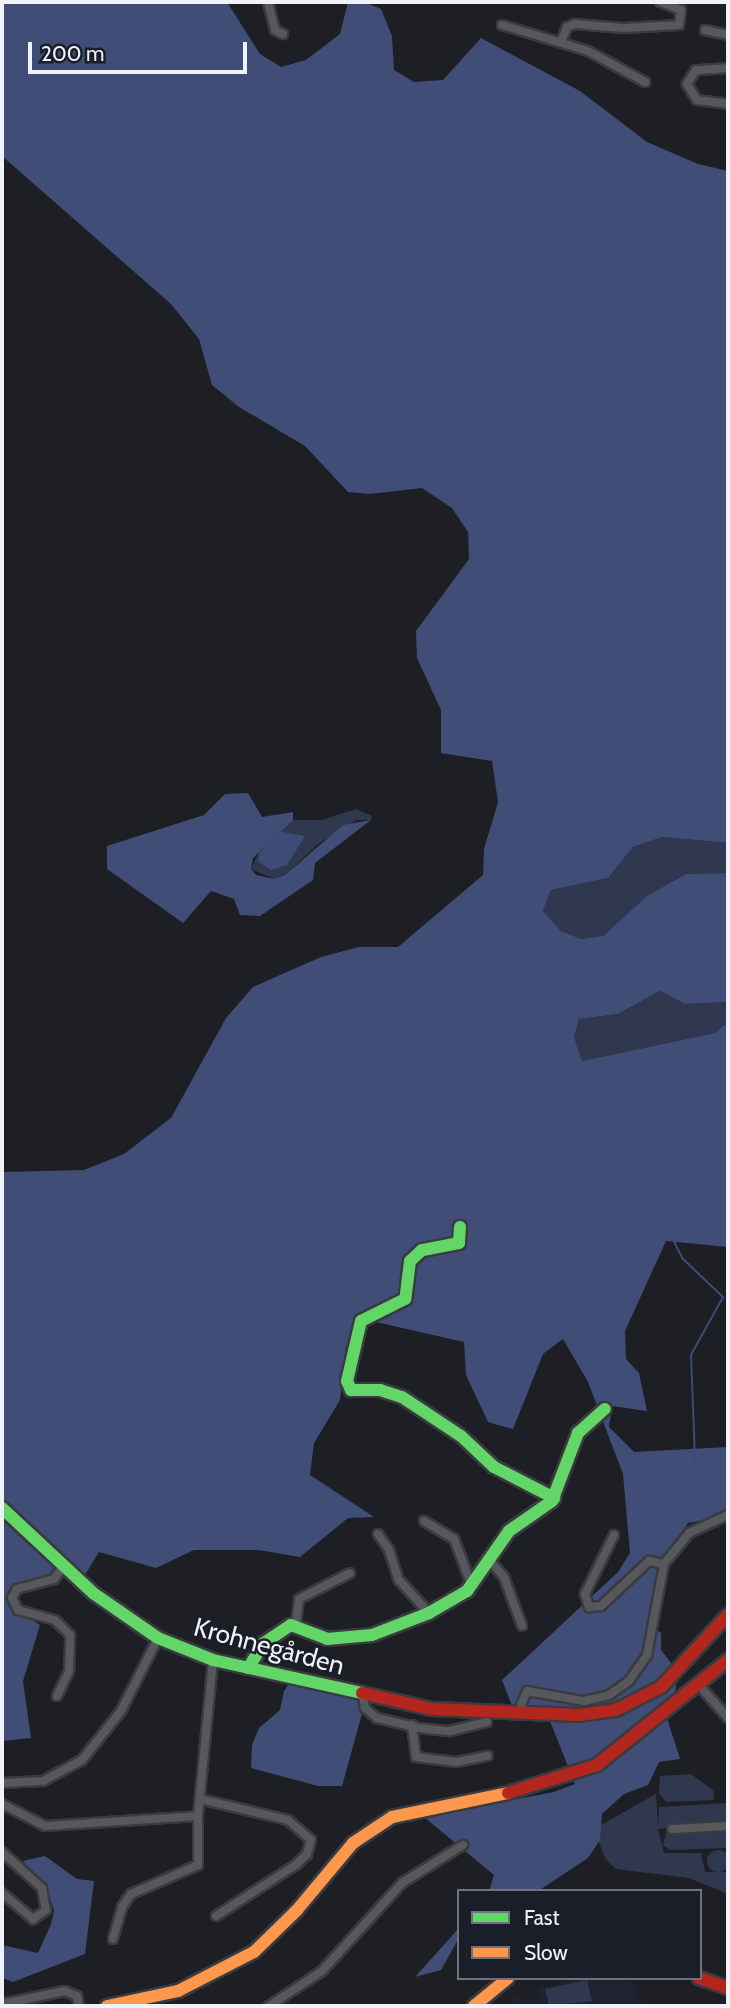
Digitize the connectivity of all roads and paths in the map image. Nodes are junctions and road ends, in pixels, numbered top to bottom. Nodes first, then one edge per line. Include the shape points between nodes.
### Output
1 (268, 2) edge
2 (660, 2) edge
3 (502, 25) dead end
4 (705, 30) dead end
5 (283, 34) dead end
6 (728, 35) edge
7 (561, 42) junction
8 (728, 68) edge
9 (645, 82) dead end
10 (728, 104) edge
11 (460, 1227) dead end
12 (605, 1409) dead end
13 (554, 1498) junction
14 (2, 1508) edge
15 (728, 1515) edge
16 (424, 1521) dead end
17 (378, 1534) dead end
18 (614, 1535) dead end
19 (491, 1562) junction
20 (664, 1564) junction
21 (63, 1567) junction
22 (350, 1573) dead end
23 (472, 1586) junction
24 (429, 1613) junction
25 (728, 1615) edge
26 (296, 1624) junction
27 (522, 1626) dead end
28 (158, 1638) junction
29 (213, 1660) junction
30 (728, 1660) edge
31 (248, 1668) junction
32 (698, 1684) junction
33 (57, 1696) dead end
34 (363, 1696) junction
35 (519, 1710) junction
36 (728, 1718) edge
37 (487, 1722) dead end
38 (412, 1726) junction
39 (487, 1756) dead end
40 (2, 1783) edge
41 (200, 1799) junction
42 (2, 1804) edge
43 (198, 1816) junction
44 (728, 1826) edge
45 (672, 1829) dead end
46 (463, 1845) dead end
47 (2, 1852) edge
48 (2, 1893) edge
49 (216, 1916) dead end
50 (113, 1939) dead end
51 (702, 1979) edge
52 (506, 1980) edge
53 (728, 1988) edge
54 (159, 2002) edge
55 (2, 2004) edge
56 (79, 2006) edge
57 (107, 2006) edge
58 (269, 2006) edge
59 (474, 2006) edge

1 - 5 street via 275,30
2 - 7 street via 681,10 679,25 623,28 575,24 567,27
3 - 7 street
4 - 6 street
7 - 9 street via 599,56
8 - 10 street via 696,70 687,84 697,100
11 - 13 main road via 459,1243 422,1250 410,1261 405,1299 361,1321 347,1381 351,1390 380,1390 402,1397 461,1436 494,1467
12 - 13 main road via 578,1433
13 - 19 main road via 509,1531
14 - 21 main road, Krohnegården
15 - 20 street via 689,1533
16 - 23 street via 454,1539
17 - 24 street via 399,1580
18 - 20 street via 584,1594 589,1607 601,1606 649,1561
19 - 23 main road
19 - 27 street via 504,1577
20 - 35 street via 647,1655 629,1681 609,1695 584,1701 527,1691
21 - 28 main road, Krohnegården
21 - 33 street via 54,1579 17,1588 12,1598 18,1610 55,1620 71,1635 69,1671
22 - 26 street via 299,1599
23 - 24 main road
24 - 26 main road via 378,1633 333,1639 323,1639
25 - 35 main road, Krohnegården via 679,1671 637,1702 593,1714
26 - 31 main road via 264,1643
28 - 29 main road, Krohnegården
28 - 40 street via 121,1711 82,1760 43,1781
29 - 31 main road, Krohnegården
29 - 41 street
30 - 32 main road
31 - 34 main road, Krohnegården
32 - 36 street
32 - 54 main road via 611,1756 576,1774 524,1791 412,1810 371,1829 254,1952
34 - 35 main road, Krohnegården via 432,1709
34 - 38 street, Krohnegården via 365,1708 377,1718
37 - 38 street, Krohnegården via 450,1731
38 - 39 street via 416,1757 456,1762
41 - 43 street
41 - 49 street via 288,1820 311,1840 307,1854 297,1864
42 - 43 street via 45,1826
43 - 50 street via 198,1865 131,1894 122,1907
44 - 45 street
46 - 58 street via 402,1883 323,1971
47 - 48 street via 42,1888 47,1910 33,1919
51 - 53 main road
52 - 59 main road
54 - 57 main road
55 - 56 street via 65,1992 77,1996

